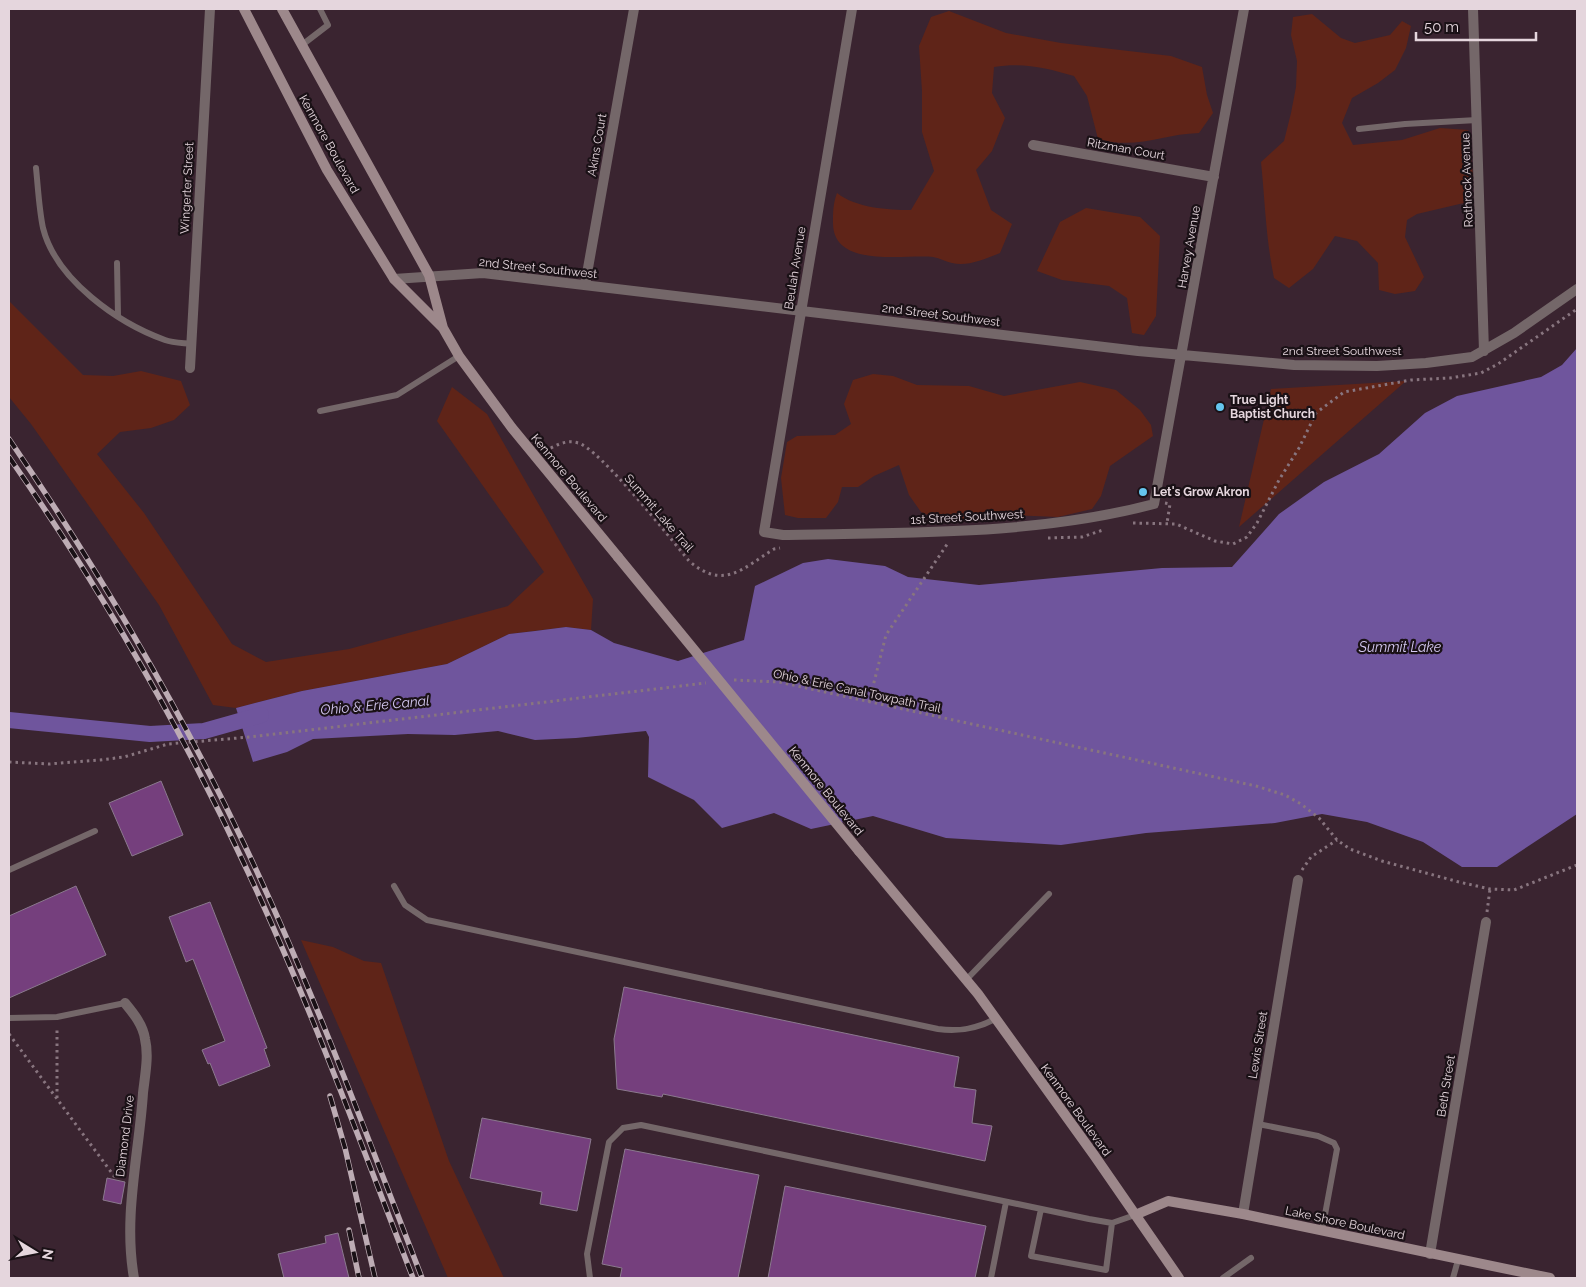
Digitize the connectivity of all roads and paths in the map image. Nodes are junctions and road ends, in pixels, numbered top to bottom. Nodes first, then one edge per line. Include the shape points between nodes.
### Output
1 (210, 9) edge
2 (244, 9) edge
3 (282, 9) edge
4 (320, 9) edge
5 (634, 9) edge
6 (852, 9) edge
7 (1244, 9) edge
8 (1474, 9) edge
9 (302, 45) junction
10 (1477, 120) junction
11 (1359, 129) dead end
12 (1033, 145) dead end
13 (36, 168) dead end
14 (1214, 177) junction
15 (117, 263) dead end
16 (428, 276) junction
17 (394, 279) junction
18 (585, 285) junction
19 (1577, 289) edge
20 (800, 310) junction
21 (118, 316) junction
22 (443, 328) junction
23 (191, 344) junction
24 (1484, 351) junction
25 (1182, 355) junction
26 (459, 356) junction
27 (190, 368) dead end
28 (320, 411) dead end
29 (1299, 448) dead end
30 (535, 455) junction
31 (1156, 490) joint
32 (1176, 524) dead end
33 (764, 532) joint
34 (948, 542) dead end
35 (774, 549) dead end
36 (729, 681) dead end
37 (714, 682) dead end
38 (869, 702) junction
39 (9, 762) edge
40 (95, 831) dead end
41 (1337, 840) junction
42 (1577, 865) edge
43 (9, 870) edge
44 (1298, 880) joint
45 (394, 886) dead end
46 (1490, 889) junction
47 (1049, 894) dead end
48 (1486, 922) joint
49 (966, 980) junction
50 (125, 1003) joint
51 (57, 1017) junction
52 (9, 1018) edge
53 (995, 1019) junction
54 (9, 1034) edge
55 (57, 1098) junction
56 (1258, 1124) junction
57 (124, 1166) dead end
58 (1006, 1202) junction
59 (1041, 1209) junction
60 (1243, 1214) junction
61 (1135, 1215) junction
62 (1112, 1223) junction
63 (1322, 1231) junction
64 (1430, 1254) junction
65 (1252, 1258) dead end
66 (1458, 1260) junction
67 (134, 1278) edge
68 (590, 1278) edge
69 (991, 1278) edge
70 (1179, 1278) edge
71 (1223, 1278) edge
72 (1453, 1278) edge
73 (1550, 1278) edge

1 - 23 street, Wingerter Street
2 - 17 main road, Kenmore Boulevard via 327,170
3 - 9 main road, Kenmore Boulevard
4 - 9 lane via 328,25
5 - 18 street, Akins Court
6 - 20 street, Beulah Avenue
7 - 14 street, Harvey Avenue
8 - 10 street, Rothrock Avenue
9 - 16 main road, Kenmore Boulevard
10 - 11 lane
10 - 24 street, Rothrock Avenue
12 - 14 street, Ritzman Court
13 - 21 lane via 43,229 60,264 88,296
14 - 25 street, Harvey Avenue
15 - 21 lane
16 - 17 street, 2nd Street Southwest
16 - 18 street, 2nd Street Southwest via 482,273
16 - 22 main road, Kenmore Boulevard
17 - 22 main road, Kenmore Boulevard
18 - 20 street, 2nd Street Southwest
19 - 24 street, 2nd Street Southwest
20 - 25 street, 2nd Street Southwest
20 - 33 street, Beulah Avenue
21 - 23 lane via 166,341
22 - 26 main road, Kenmore Boulevard
23 - 27 street, Wingerter Street
24 - 25 street, 2nd Street Southwest via 1460,359 1377,366 1294,365
25 - 31 street, Harvey Avenue
26 - 28 lane via 397,395
26 - 30 main road, Kenmore Boulevard
29 - 32 path via 1247,537 1233,544 1215,541
30 - 35 path, Summit Lake Trail via 568,441 586,446 689,561 702,570 726,577
30 - 49 main road, Kenmore Boulevard, bridge
31 - 33 street, 1st Street Southwest via 1154,504 1103,518 1030,527 793,535
34 - 38 path via 886,635
36 - 38 path, Ohio & Erie Canal Towpath Trail via 779,682
37 - 39 path via 168,744 124,757 49,764
38 - 41 path, Ohio & Erie Canal Towpath Trail via 1256,786 1301,804
40 - 43 lane
41 - 44 path via 1311,857 1302,867
41 - 46 path, Ohio & Erie Canal Towpath Trail via 1350,849 1382,861
42 - 46 path, Ohio & Erie Canal Towpath Trail via 1514,890
44 - 56 street, Lewis Street
45 - 53 lane via 405,905 427,920 513,940 938,1029 954,1031
46 - 48 path
47 - 49 lane
48 - 64 street, Beth Street
49 - 53 main road, Kenmore Boulevard
50 - 51 lane
50 - 67 street, Diamond Drive via 142,1028 147,1052 131,1195 130,1248
51 - 52 lane
51 - 55 path
53 - 61 main road, Kenmore Boulevard
54 - 55 path
55 - 57 path via 114,1178
56 - 60 street, Lewis Street
56 - 63 lane via 1318,1136 1334,1143 1337,1149
58 - 59 lane
58 - 68 lane via 642,1125 623,1128 609,1142 587,1254
58 - 69 lane
59 - 62 lane
59 - 62 lane via 1031,1256 1106,1270
60 - 61 main road, Lake Shore Boulevard via 1168,1201
60 - 63 main road, Lake Shore Boulevard
61 - 62 lane
61 - 70 main road, Kenmore Boulevard
63 - 64 main road, Lake Shore Boulevard
64 - 66 main road, Lake Shore Boulevard
65 - 71 lane
66 - 72 lane
66 - 73 main road, Lake Shore Boulevard

